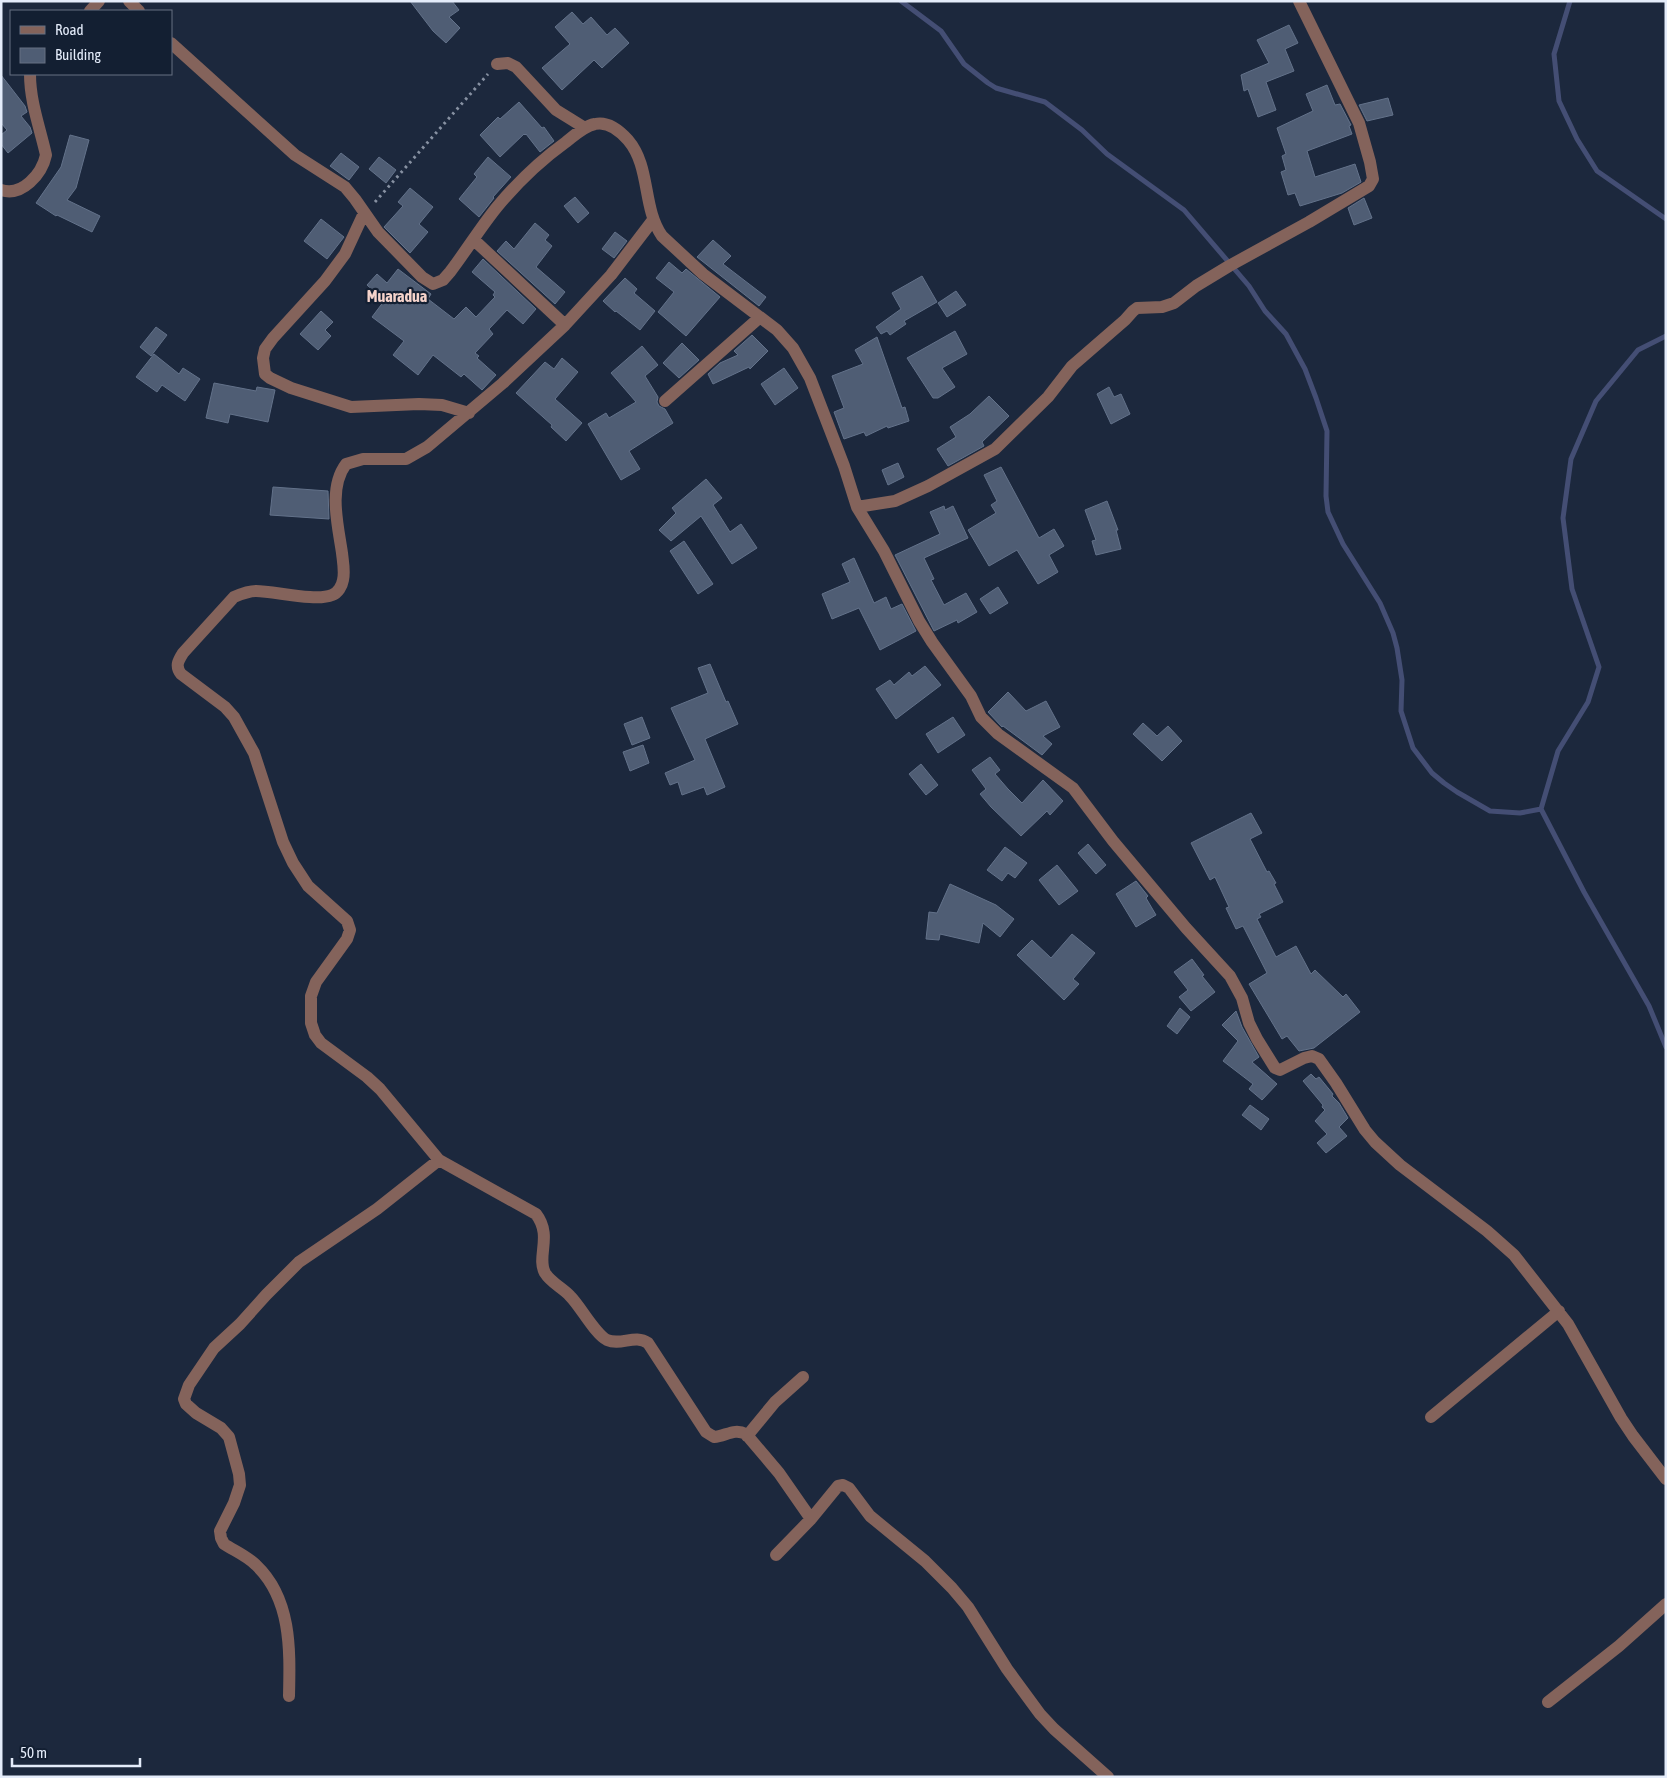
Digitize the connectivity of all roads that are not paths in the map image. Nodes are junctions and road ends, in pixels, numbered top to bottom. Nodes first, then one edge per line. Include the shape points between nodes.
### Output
1 (129, 1) edge
2 (1299, 1) edge
3 (138, 10) edge
4 (172, 44) edge
5 (496, 64) road end
6 (30, 75) edge
7 (585, 128) junction
8 (1, 190) edge
9 (364, 214) junction
10 (653, 220) junction
11 (474, 240) junction
12 (760, 318) junction
13 (565, 325) junction
14 (665, 401) dead end
15 (470, 413) junction
16 (857, 507) junction
17 (440, 1160) junction
18 (1559, 1311) junction
19 (803, 1377) dead end
20 (1431, 1417) dead end
21 (747, 1436) junction
22 (1666, 1480) edge
23 (811, 1519) junction
24 (776, 1555) dead end
25 (1666, 1604) edge
26 (290, 1696) dead end
27 (1548, 1702) dead end
28 (1108, 1777) edge

1 - 3 street
2 - 16 street via 1358,123 1373,178 1369,186 1229,266 1174,302 1132,311 1072,366 1048,397 995,449 895,501
4 - 9 street via 295,155 345,187
5 - 7 street via 508,63 516,67 556,110
6 - 8 street via 45,162 36,176 21,189 12,192
7 - 10 street via 595,124 610,126 634,148
7 - 11 street via 541,162 517,186
9 - 11 street via 422,277 433,284 443,280
9 - 15 street via 345,254 265,349 266,374 291,388 350,407 442,405
10 - 12 street via 675,249
10 - 13 street via 611,275
11 - 13 street
12 - 14 street
12 - 16 street via 777,330 804,365
13 - 15 street
15 - 17 street via 427,447 406,459 363,459 346,464 336,484 344,580 333,595 303,596 255,591 234,597 177,662 181,674 225,707 243,732 254,753 293,863 308,886 347,921 350,930 347,939 316,982 312,996 311,1023 315,1034 321,1043 380,1089
16 - 18 street via 919,621 971,696 981,717 998,734 1073,788 1112,841 1230,976 1257,1039 1274,1068 1280,1070 1312,1056 1319,1059 1375,1142 1421,1182 1498,1240
17 - 21 street via 536,1214 544,1230 543,1269 546,1276 571,1297 603,1337 614,1342 638,1339 648,1343 706,1432 714,1437 738,1431
17 - 26 street via 364,1219 300,1262 214,1348 186,1391 184,1399 190,1409 221,1428 232,1445 240,1485 220,1531 221,1538 224,1544 256,1565 275,1588 286,1622
18 - 20 street
18 - 22 street via 1625,1424
19 - 21 street via 775,1402
21 - 23 street via 779,1473
23 - 24 street
23 - 28 street via 838,1486 849,1488 876,1521 952,1588 1040,1714
25 - 27 street

